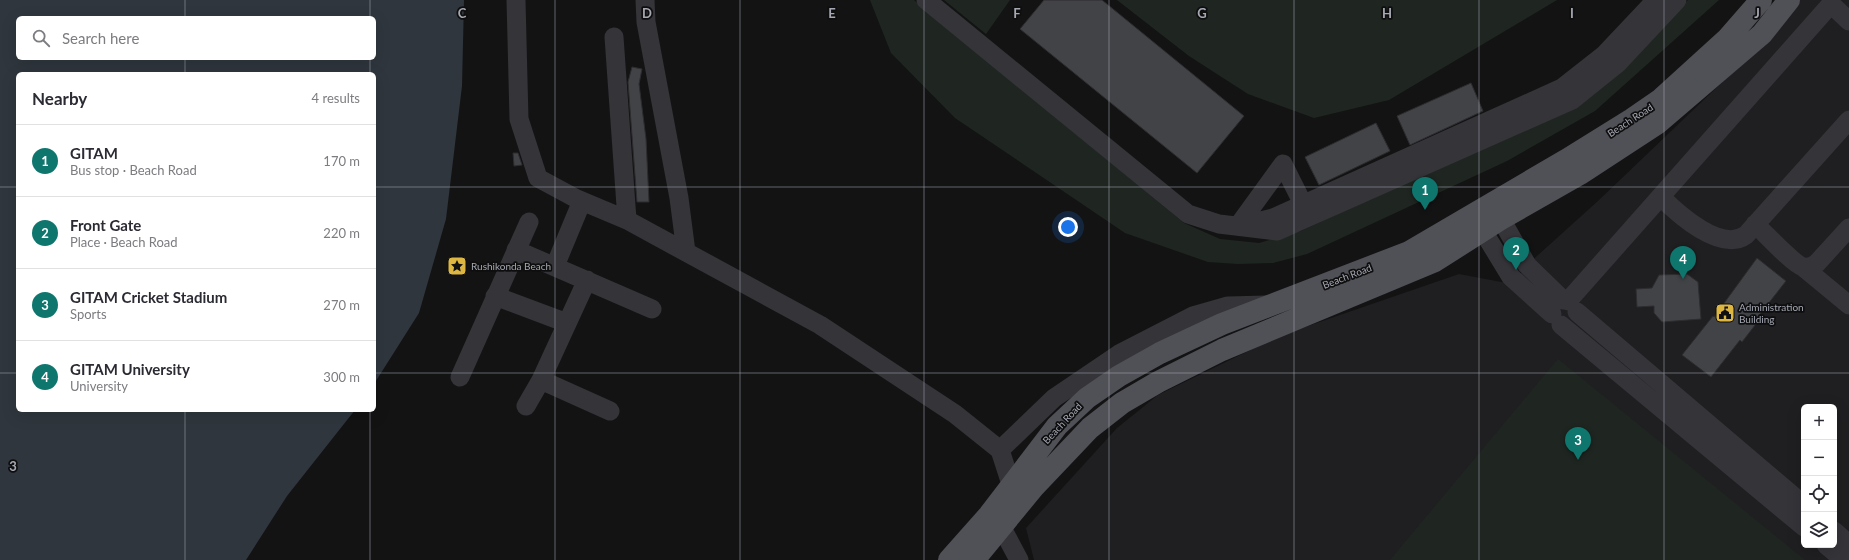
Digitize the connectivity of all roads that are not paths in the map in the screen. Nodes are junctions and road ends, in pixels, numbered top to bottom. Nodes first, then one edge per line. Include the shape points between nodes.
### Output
1 (516, 0) edge
2 (645, 0) edge
3 (1656, 0) edge
4 (1677, 0) edge
5 (1761, 0) edge
6 (1788, 0) edge
7 (929, 1) edge
8 (1832, 2) edge
9 (1849, 21) edge
10 (614, 37) dead end
11 (1849, 120) edge
12 (1661, 196) junction
13 (582, 201) junction
14 (1304, 204) junction
15 (1501, 219) junction
16 (627, 220) junction
17 (529, 222) dead end
18 (1755, 224) junction
19 (1238, 226) junction
20 (1849, 228) edge
21 (1483, 231) junction
22 (516, 250) junction
23 (686, 252) junction
24 (555, 266) junction
25 (1803, 267) junction
26 (587, 280) junction
27 (495, 296) junction
28 (1272, 304) junction
29 (1849, 305) edge
30 (652, 309) dead end
31 (1564, 310) junction
32 (567, 323) junction
33 (460, 376) dead end
34 (541, 380) junction
35 (526, 406) dead end
36 (610, 411) dead end
37 (1000, 450) junction
38 (1011, 484) junction
39 (1801, 503) edge
40 (996, 521) junction
41 (1801, 524) edge
42 (1837, 534) edge
43 (1849, 544) edge
44 (1830, 548) edge
45 (1849, 553) edge
46 (949, 560) edge
47 (974, 560) edge
48 (1018, 560) edge
49 (1844, 560) edge
50 (1847, 560) edge

1 - 13 street via 519,119 538,178
2 - 23 street via 645,15 679,198
3 - 14 street via 1604,55 1562,88
4 - 19 street via 1618,63 1572,100 1277,231
5 - 28 main road, Beach Road via 1727,39 1660,99 1632,119 1409,252
6 - 15 main road via 1762,34 1658,123 1580,174
7 - 19 street via 1188,214 1219,224
8 - 9 street
8 - 12 street
10 - 16 street
11 - 18 street
12 - 18 street via 1691,223 1724,239 1740,240
12 - 31 street
13 - 16 street
13 - 24 street
14 - 19 street via 1273,218
14 - 19 street via 1283,164
15 - 21 main road
15 - 31 street via 1527,265
16 - 23 street
17 - 22 street
18 - 25 street
20 - 25 street via 1817,263 1812,267
21 - 31 street via 1511,277
21 - 40 main road via 1434,261 1222,350 1122,403 1090,428 1033,488
22 - 24 street
22 - 27 street
23 - 37 street via 820,324 955,414
24 - 26 street
25 - 29 street
26 - 30 street
26 - 32 street
27 - 32 street
27 - 33 street
28 - 37 street via 1228,306 1193,316 1119,354 1054,398
28 - 38 main road, Beach Road via 1160,353 1087,398 1057,426
31 - 39 street
31 - 41 street
32 - 34 street
34 - 35 street
34 - 36 street
37 - 38 street
38 - 40 main road, Beach Road
40 - 46 main road, Beach Road
40 - 47 main road
40 - 48 street
42 - 43 street
44 - 49 street
45 - 50 street

